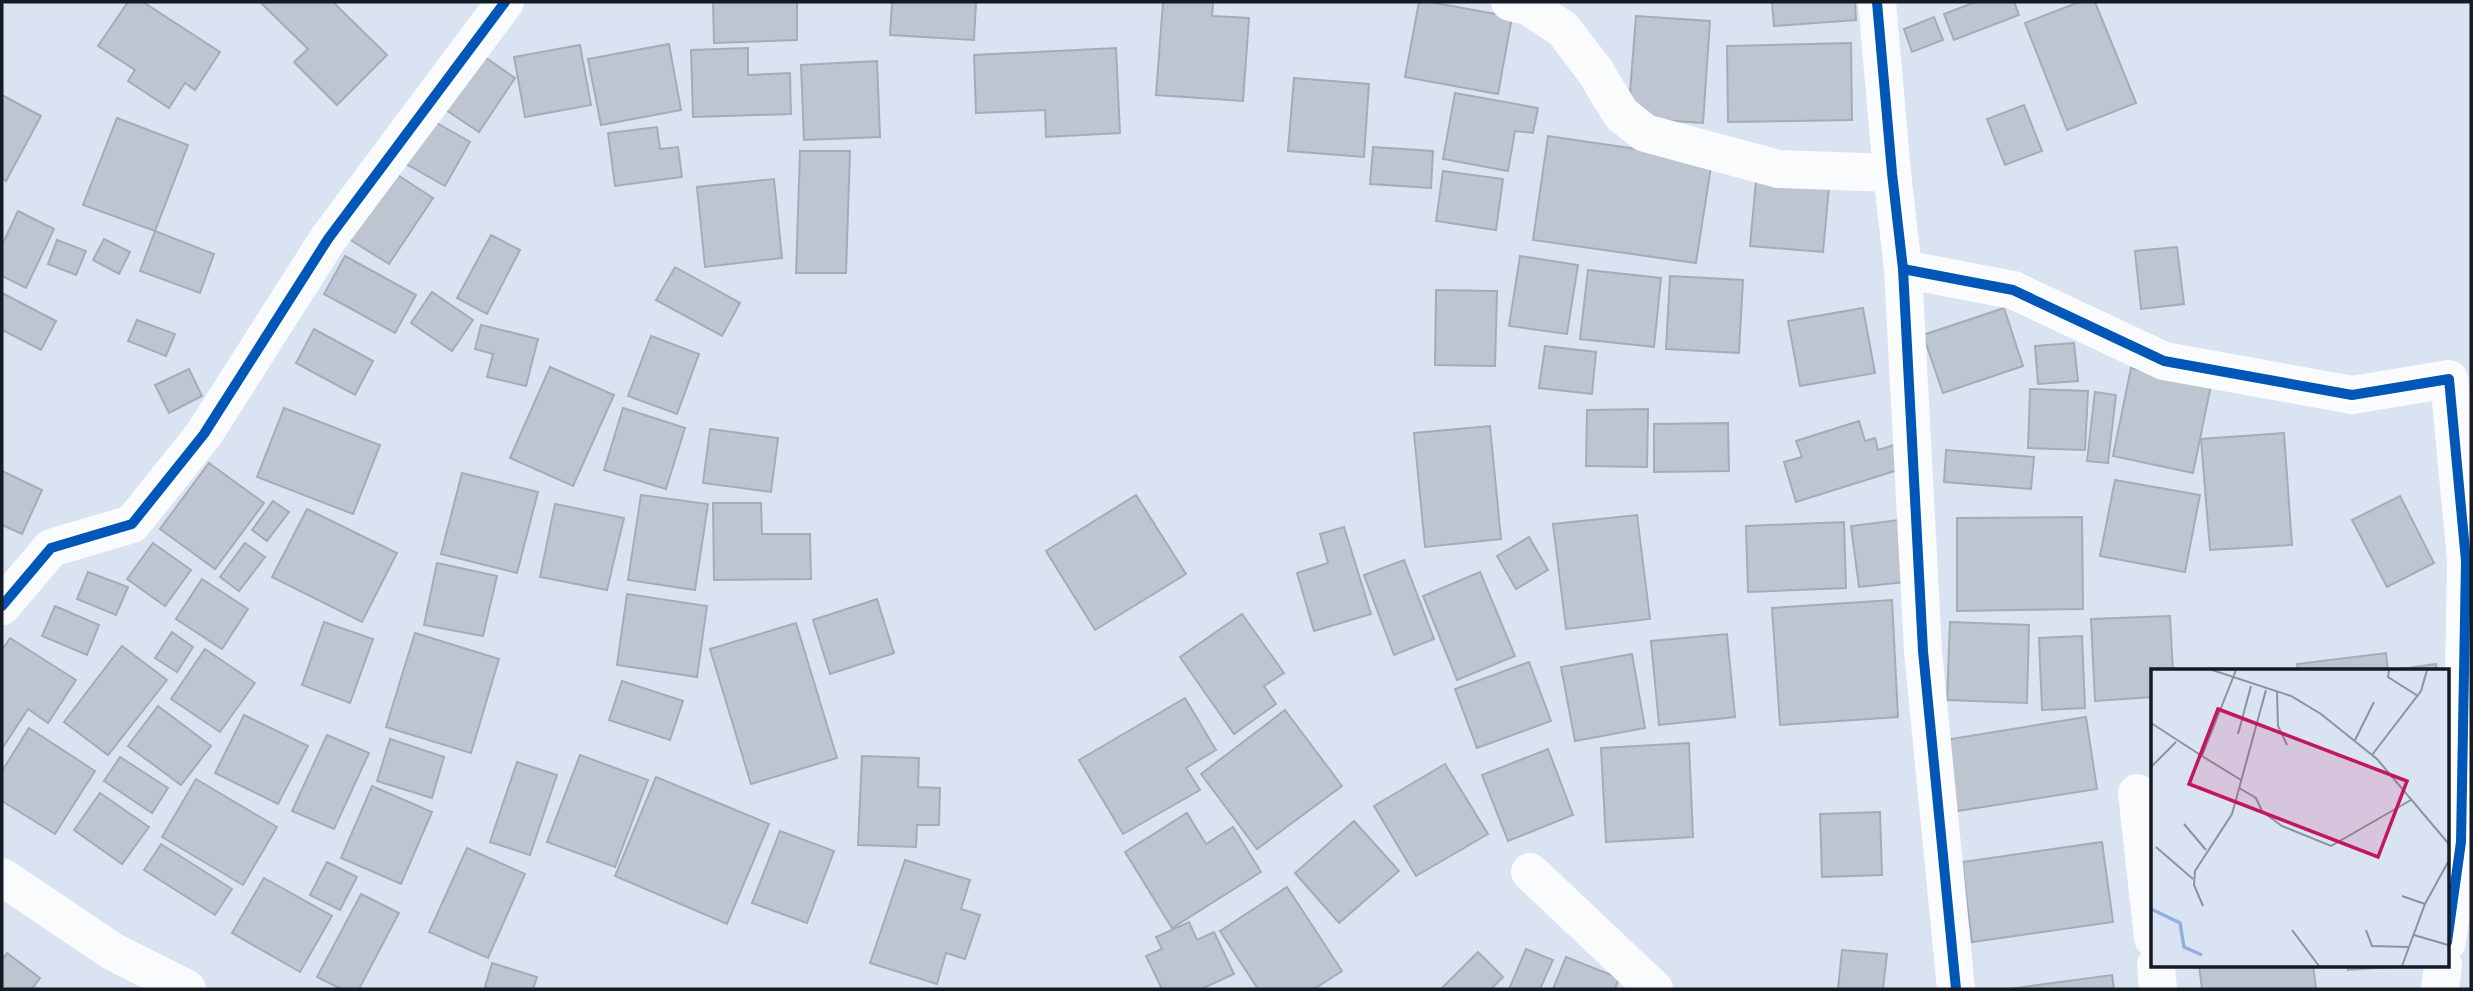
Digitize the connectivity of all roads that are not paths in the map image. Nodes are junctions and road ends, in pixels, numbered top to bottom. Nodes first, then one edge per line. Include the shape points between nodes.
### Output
1 (505, 2) edge
2 (1510, 2) edge
3 (1877, 2) edge
4 (1892, 173) junction
5 (1903, 269) junction
6 (2460, 378) edge
7 (2, 606) edge
8 (2137, 793) dead end
9 (1530, 872) dead end
10 (2, 877) edge
11 (2151, 920) edge
12 (2448, 935) edge
13 (2156, 967) edge
14 (2443, 967) edge
15 (187, 989) edge
16 (1654, 989) edge
17 (1956, 989) edge
18 (2158, 989) edge
19 (2440, 989) edge

1 - 7 street via 328,239 204,434 132,524 51,548
2 - 4 street via 1528,6 1563,29 1621,114 1646,133 1778,169
3 - 4 street
4 - 5 street
5 - 6 street via 2013,290 2164,361 2352,395
5 - 17 street via 1923,651
6 - 12 street via 2466,561 2461,842
8 - 11 street
9 - 16 street
10 - 15 street via 112,951
13 - 18 street
14 - 19 street

